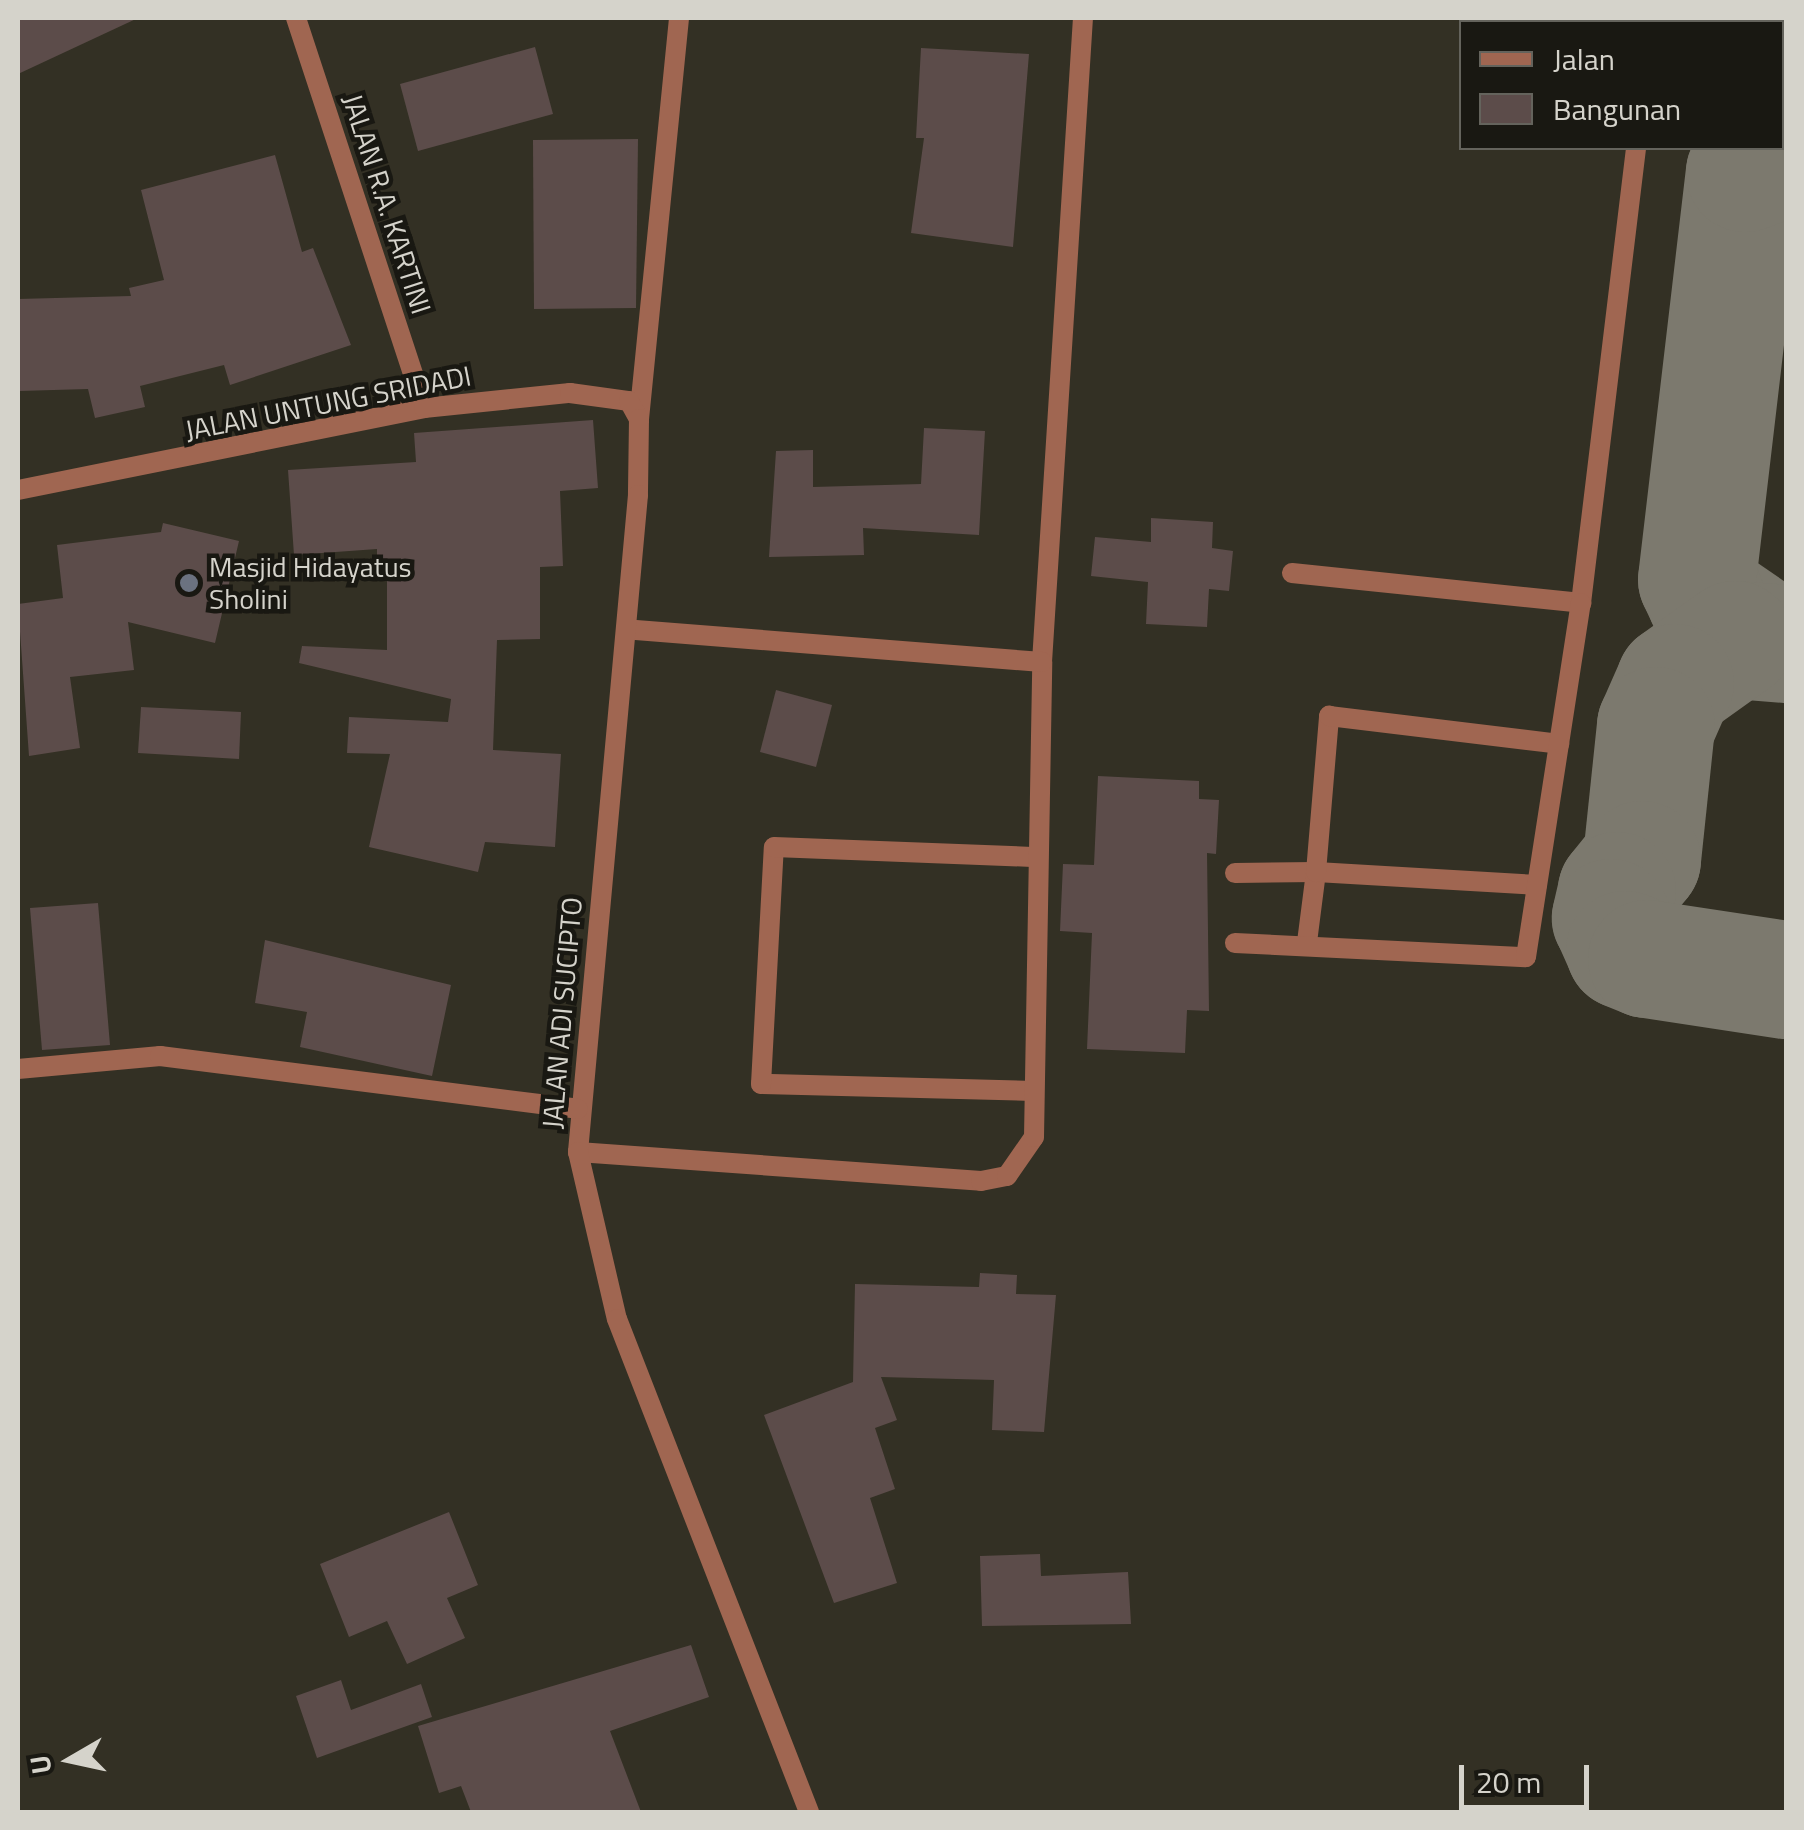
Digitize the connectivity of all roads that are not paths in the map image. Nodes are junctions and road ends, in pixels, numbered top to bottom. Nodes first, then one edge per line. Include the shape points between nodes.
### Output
1 (296, 18) edge
2 (678, 18) edge
3 (1083, 18) edge
4 (1636, 150) edge
5 (424, 408) junction
6 (639, 419) junction
7 (18, 490) edge
8 (1292, 573) dead end
9 (1580, 603) junction
10 (626, 630) junction
11 (1042, 662) junction
12 (1559, 744) junction
13 (1038, 857) junction
14 (1235, 872) dead end
15 (1316, 872) junction
16 (1537, 884) junction
17 (1307, 942) junction
18 (1236, 943) dead end
19 (18, 1069) edge
20 (1034, 1091) junction
21 (578, 1109) junction
22 (578, 1152) junction
23 (809, 1812) edge

1 - 5 street, JALAN R.A. KARTINI
2 - 6 street, JALAN ADI SUCIPTO
3 - 11 street
4 - 9 street
5 - 6 street, JALAN UNTUNG SRIDADI via 570,392 629,401
5 - 7 street, JALAN UNTUNG SRIDADI
6 - 10 street, JALAN ADI SUCIPTO
8 - 9 street
9 - 12 street
10 - 11 street
10 - 21 street, JALAN ADI SUCIPTO
11 - 13 street
12 - 15 street via 1328,716
12 - 16 street
13 - 20 street
13 - 20 street via 774,847 761,1084
14 - 15 street
15 - 16 street
15 - 17 street
16 - 17 street via 1526,957
17 - 18 street
19 - 21 street via 160,1056
20 - 22 street via 1025,1159 981,1182
21 - 22 street, JALAN ADI SUCIPTO
22 - 23 street, JALAN ADI SUCIPTO via 616,1319

